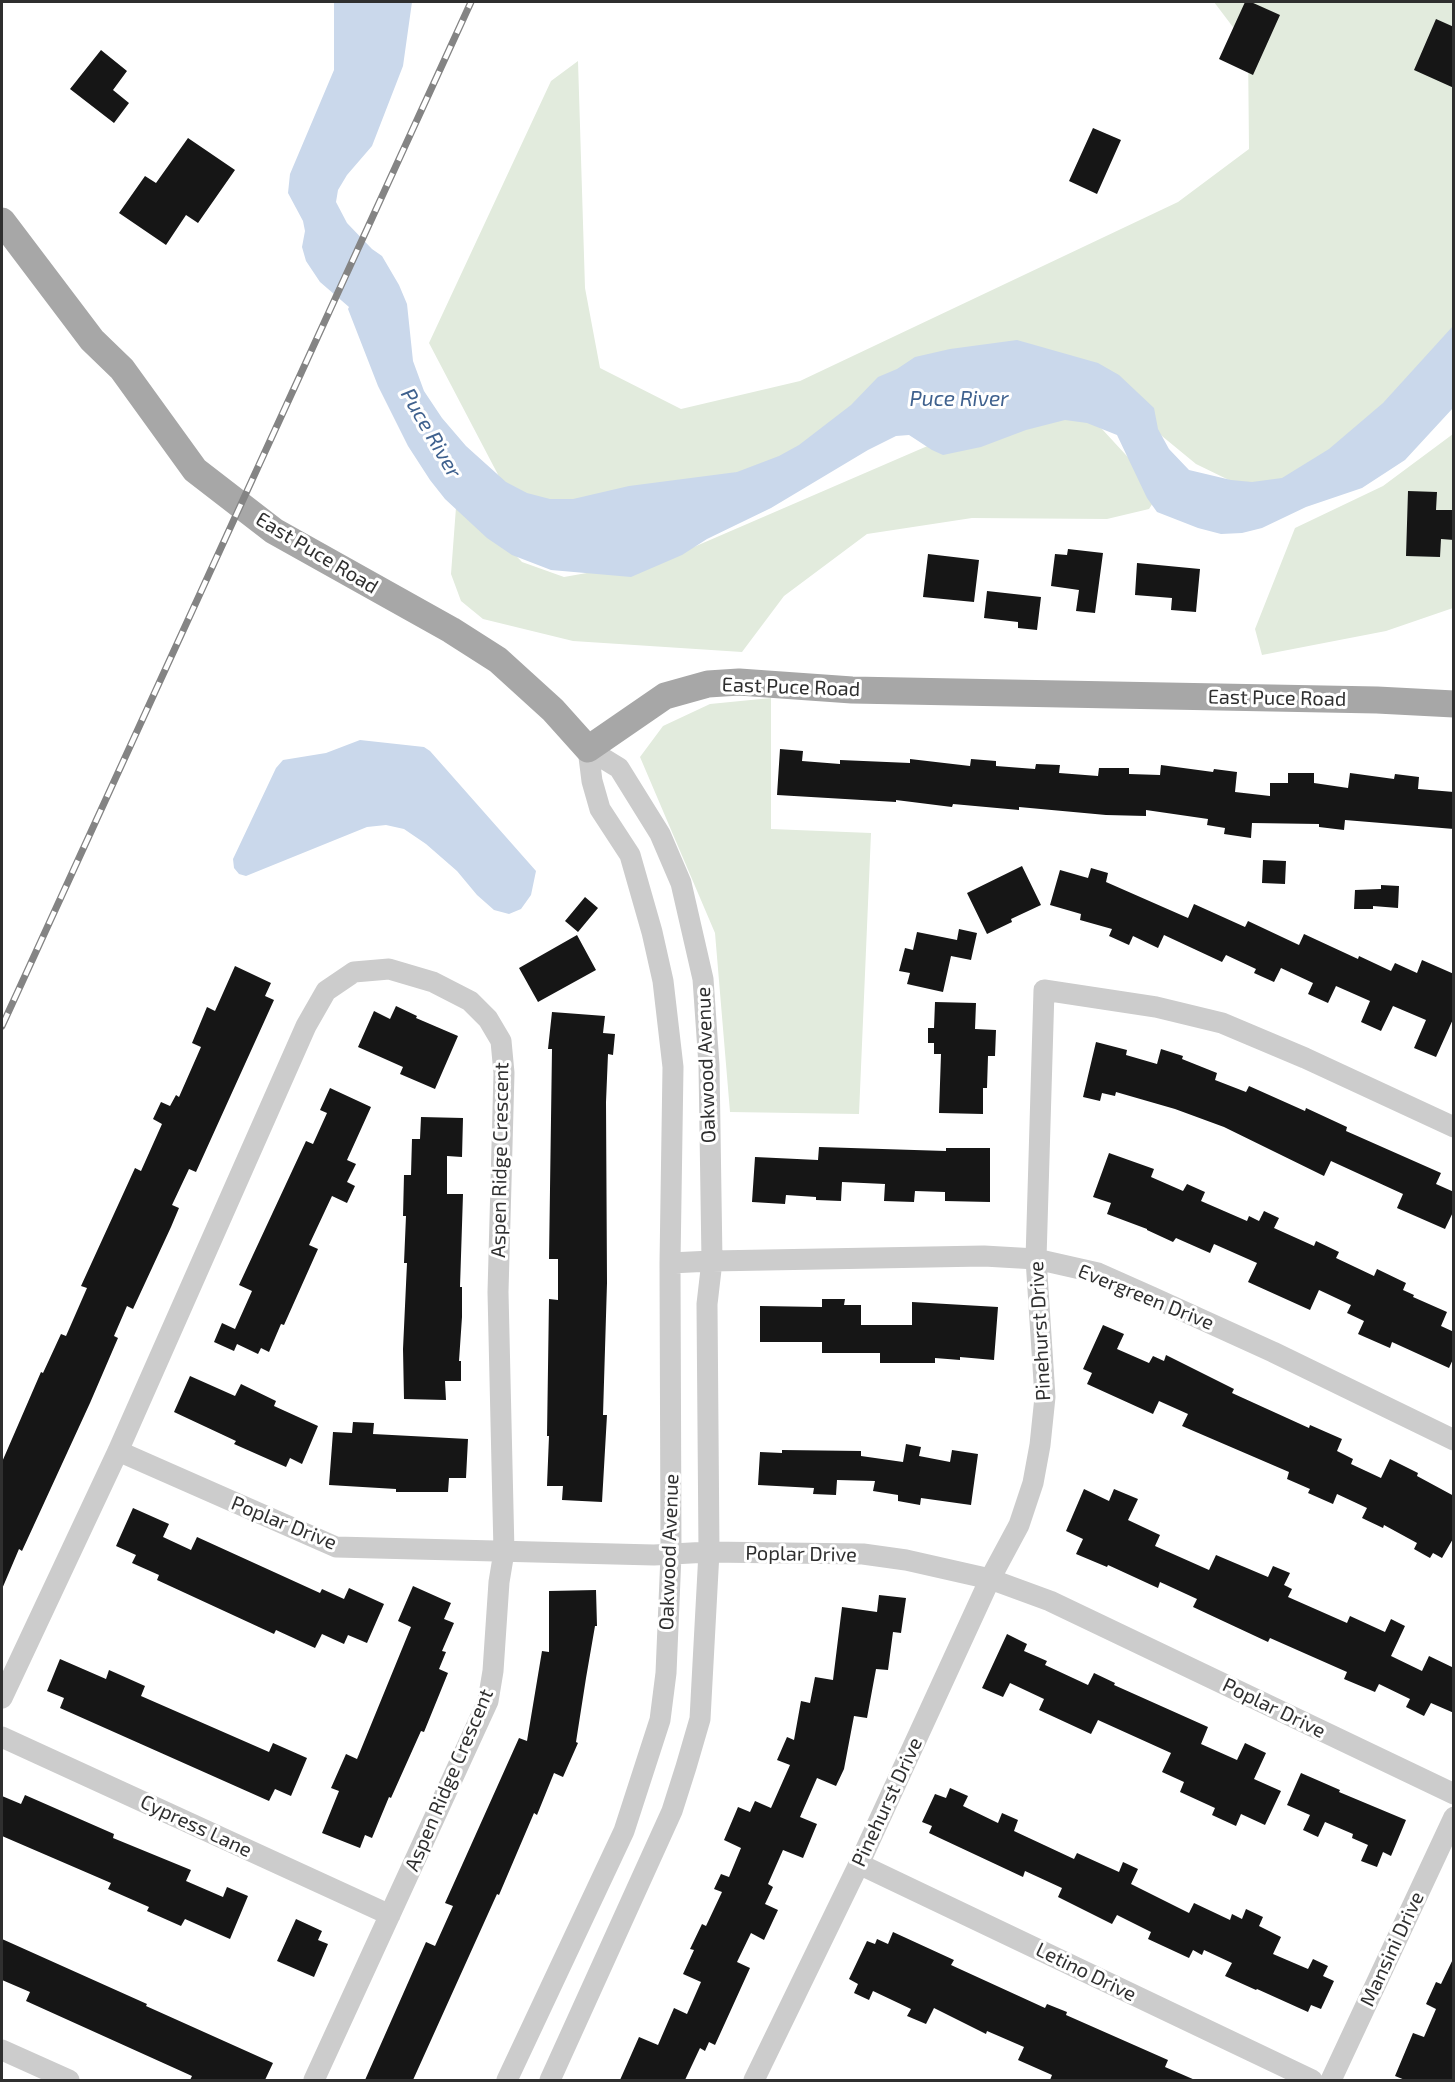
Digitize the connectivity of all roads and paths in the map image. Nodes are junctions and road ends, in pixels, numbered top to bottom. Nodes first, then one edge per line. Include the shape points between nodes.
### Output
1 (2, 221) edge
2 (1454, 704) edge
3 (588, 749) junction
4 (1454, 1127) edge
5 (1036, 1259) junction
6 (712, 1260) junction
7 (670, 1263) junction
8 (1454, 1440) edge
9 (118, 1451) junction
10 (504, 1552) junction
11 (709, 1552) junction
12 (671, 1554) junction
13 (990, 1578) junction
14 (2, 1698) edge
15 (2, 1737) edge
16 (1454, 1794) edge
17 (1454, 1817) edge
18 (859, 1864) junction
19 (390, 1916) junction
20 (2, 2050) edge
21 (69, 2080) edge
22 (314, 2080) edge
23 (507, 2080) edge
24 (550, 2080) edge
25 (754, 2080) edge
26 (1312, 2080) edge
27 (1331, 2080) edge

1 - 3 main road, East Puce Road via 92,340 122,369 195,470 274,531 498,660 553,710
2 - 3 main road, East Puce Road via 852,690 719,683 665,696
3 - 6 street, Oakwood Avenue via 619,768 660,834 681,883 694,934 707,1026
3 - 7 street, Oakwood Avenue via 600,809 630,855 663,981 673,1067
4 - 5 street, Pinehurst Drive via 1222,1023 1156,1007 1044,990
5 - 6 street, Evergreen Drive via 984,1256
5 - 8 street, Evergreen Drive via 1098,1273
5 - 13 street, Pinehurst Drive via 1045,1396 1040,1445 1019,1525
6 - 7 street, Evergreen Drive
6 - 11 street, Oakwood Avenue via 707,1305
7 - 12 street, Oakwood Avenue
9 - 10 street, Poplar Drive via 336,1547
9 - 10 street, Aspen Ridge Crescent via 306,1026 326,992 345,978 354,972 388,969 433,982 470,1001 488,1019 501,1041 504,1073 498,1292
9 - 14 street, Aspen Ridge Crescent
10 - 12 street, Poplar Drive
10 - 19 street, Aspen Ridge Crescent via 488,1701
11 - 12 street, Poplar Drive
11 - 13 street, Poplar Drive via 863,1554
11 - 24 street, Oakwood Avenue via 700,1719 686,1767 672,1811
12 - 23 street, Oakwood Avenue via 660,1720 624,1831
13 - 16 street, Poplar Drive via 1050,1601
13 - 18 street, Pinehurst Drive
15 - 19 street, Cypress Lane
17 - 27 street, Mansini Drive
18 - 25 street, Pinehurst Drive
18 - 26 street, Letino Drive
19 - 22 street, Aspen Ridge Crescent
20 - 21 street

